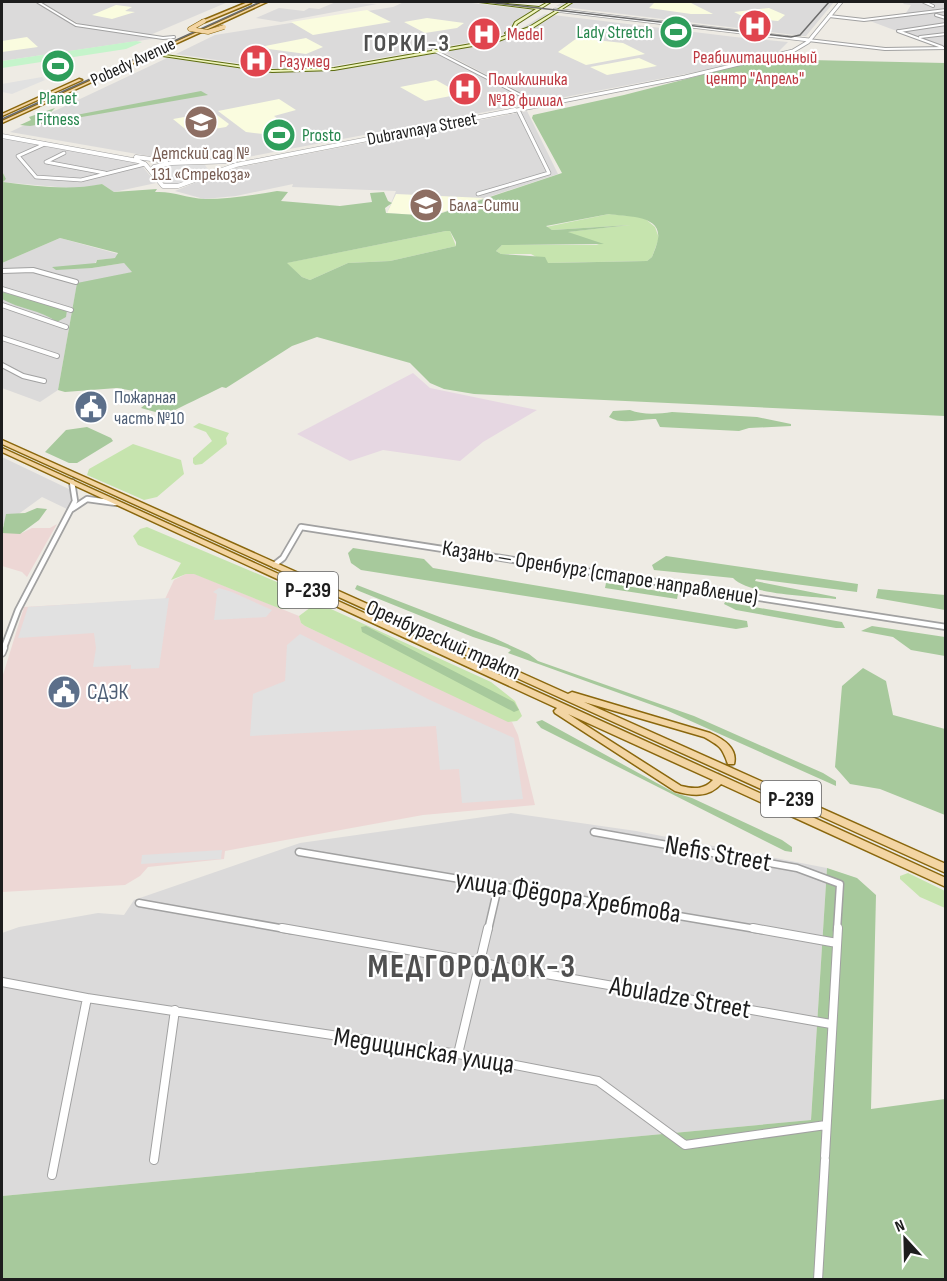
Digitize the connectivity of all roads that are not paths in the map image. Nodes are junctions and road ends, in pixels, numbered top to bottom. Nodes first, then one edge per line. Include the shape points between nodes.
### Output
1 (38, 2) edge
2 (251, 2) edge
3 (265, 2) edge
4 (481, 2) edge
5 (497, 2) edge
6 (549, 2) edge
7 (571, 2) edge
8 (835, 2) edge
9 (841, 2) edge
10 (924, 2) edge
11 (933, 6) dead end
12 (541, 8) junction
13 (557, 9) junction
14 (945, 10) edge
15 (244, 11) junction
16 (936, 15) dead end
17 (829, 16) junction
18 (945, 18) edge
19 (945, 24) edge
20 (945, 34) edge
21 (918, 38) junction
22 (164, 39) junction
23 (807, 39) junction
24 (945, 48) edge
25 (144, 51) junction
26 (435, 51) junction
27 (153, 53) junction
28 (539, 105) junction
29 (518, 110) junction
30 (492, 114) junction
31 (2, 115) edge
32 (2, 122) edge
33 (2, 134) edge
34 (31, 138) junction
35 (25, 140) junction
36 (45, 144) junction
37 (64, 153) dead end
38 (181, 162) junction
39 (201, 163) junction
40 (145, 164) junction
41 (151, 171) junction
42 (110, 173) junction
43 (208, 174) junction
44 (478, 194) dead end
45 (2, 271) edge
46 (76, 282) dead end
47 (2, 289) edge
48 (2, 305) edge
49 (71, 310) dead end
50 (66, 327) dead end
51 (2, 338) edge
52 (57, 356) dead end
53 (2, 365) edge
54 (44, 381) dead end
55 (2, 442) edge
56 (2, 450) edge
57 (72, 482) junction
58 (118, 503) junction
59 (71, 510) junction
60 (274, 565) junction
61 (945, 627) edge
62 (2, 653) edge
63 (553, 690) junction
64 (543, 700) junction
65 (731, 762) dead end
66 (717, 783) tunnel mouth
67 (594, 832) dead end
68 (299, 852) dead end
69 (945, 869) edge
70 (945, 883) edge
71 (840, 884) joint
72 (498, 887) junction
73 (139, 903) dead end
74 (837, 943) junction
75 (479, 963) junction
76 (2, 982) edge
77 (87, 998) junction
78 (175, 1010) junction
79 (831, 1024) junction
80 (458, 1054) junction
81 (826, 1125) junction
82 (154, 1160) dead end
83 (52, 1175) dead end
84 (818, 1280) edge

1 - 22 street via 76,25
2 - 15 main road, bridge via 190,29 207,32 224,27
2 - 22 main road, Pobedy Avenue
3 - 15 main road, Pobedy Avenue
4 - 12 main road
5 - 12 main road
6 - 12 main road
7 - 13 main road
8 - 23 street
9 - 17 street
10 - 11 street
12 - 13 main road
12 - 26 main road via 499,37
13 - 23 street
13 - 26 main road via 507,38
14 - 17 street via 864,20
15 - 27 main road, Pobedy Avenue
16 - 18 street
17 - 23 street
19 - 21 street via 898,31
20 - 21 street
21 - 24 street
22 - 25 main road, Pobedy Avenue
23 - 24 street via 885,49
23 - 28 street, Dubravnaya Street via 798,49 774,56
25 - 27 main road
25 - 31 main road, Pobedy Avenue
26 - 27 main road via 314,69 280,69
26 - 28 street
27 - 32 main road, Pobedy Avenue
28 - 29 street, Dubravnaya Street
28 - 30 street, Dubravnaya Street
29 - 30 street, Dubravnaya Street
29 - 44 street via 549,172
30 - 39 street, Dubravnaya Street via 251,159
30 - 43 street, Dubravnaya Street via 236,165
33 - 34 street, Dubravnaya Street
33 - 35 street, Dubravnaya Street
34 - 35 street
34 - 38 street, Dubravnaya Street
35 - 36 street, Dubravnaya Street
36 - 40 street, Dubravnaya Street
36 - 42 street via 18,156 36,177 81,180
37 - 42 street via 46,162
38 - 39 street, Dubravnaya Street
38 - 41 street, Dubravnaya Street via 160,164
39 - 43 street via 212,167
40 - 41 street, Dubravnaya Street
40 - 42 street
41 - 43 street, Dubravnaya Street via 169,188
45 - 46 street via 33,270
47 - 49 street
48 - 50 street
51 - 52 street
53 - 54 street
55 - 60 main road, Оренбургский тракт / Р-239
56 - 57 main road, Р-239
57 - 58 main road, Оренбургский тракт / Р-239
57 - 59 street via 75,493
58 - 59 street via 87,500
58 - 64 main road, Оренбургский тракт / Р-239
59 - 62 street via 18,610
60 - 61 street, Казань — Оренбург (старое направление) via 283,558 301,527
60 - 63 main road, Оренбургский тракт / Р-239
63 - 65 main road via 707,735 724,744
63 - 69 main road, Оренбургский тракт / Р-239
64 - 66 main road via 678,789 704,791
64 - 70 main road, Оренбургский тракт / Р-239
67 - 71 street, Nefis Street via 797,868
68 - 72 street, улица Фёдора Хребтова
71 - 74 street
72 - 74 street, улица Фёдора Хребтова via 675,913
72 - 75 street
73 - 75 street, Abuladze Street
74 - 79 street
75 - 79 street, Abuladze Street
75 - 80 street
76 - 77 street, Медицинская улица
77 - 78 street, Медицинская улица
77 - 83 street
78 - 80 street, Медицинская улица
78 - 82 street
79 - 81 street
80 - 81 street, Медицинская улица via 598,1081 685,1145
81 - 84 street

